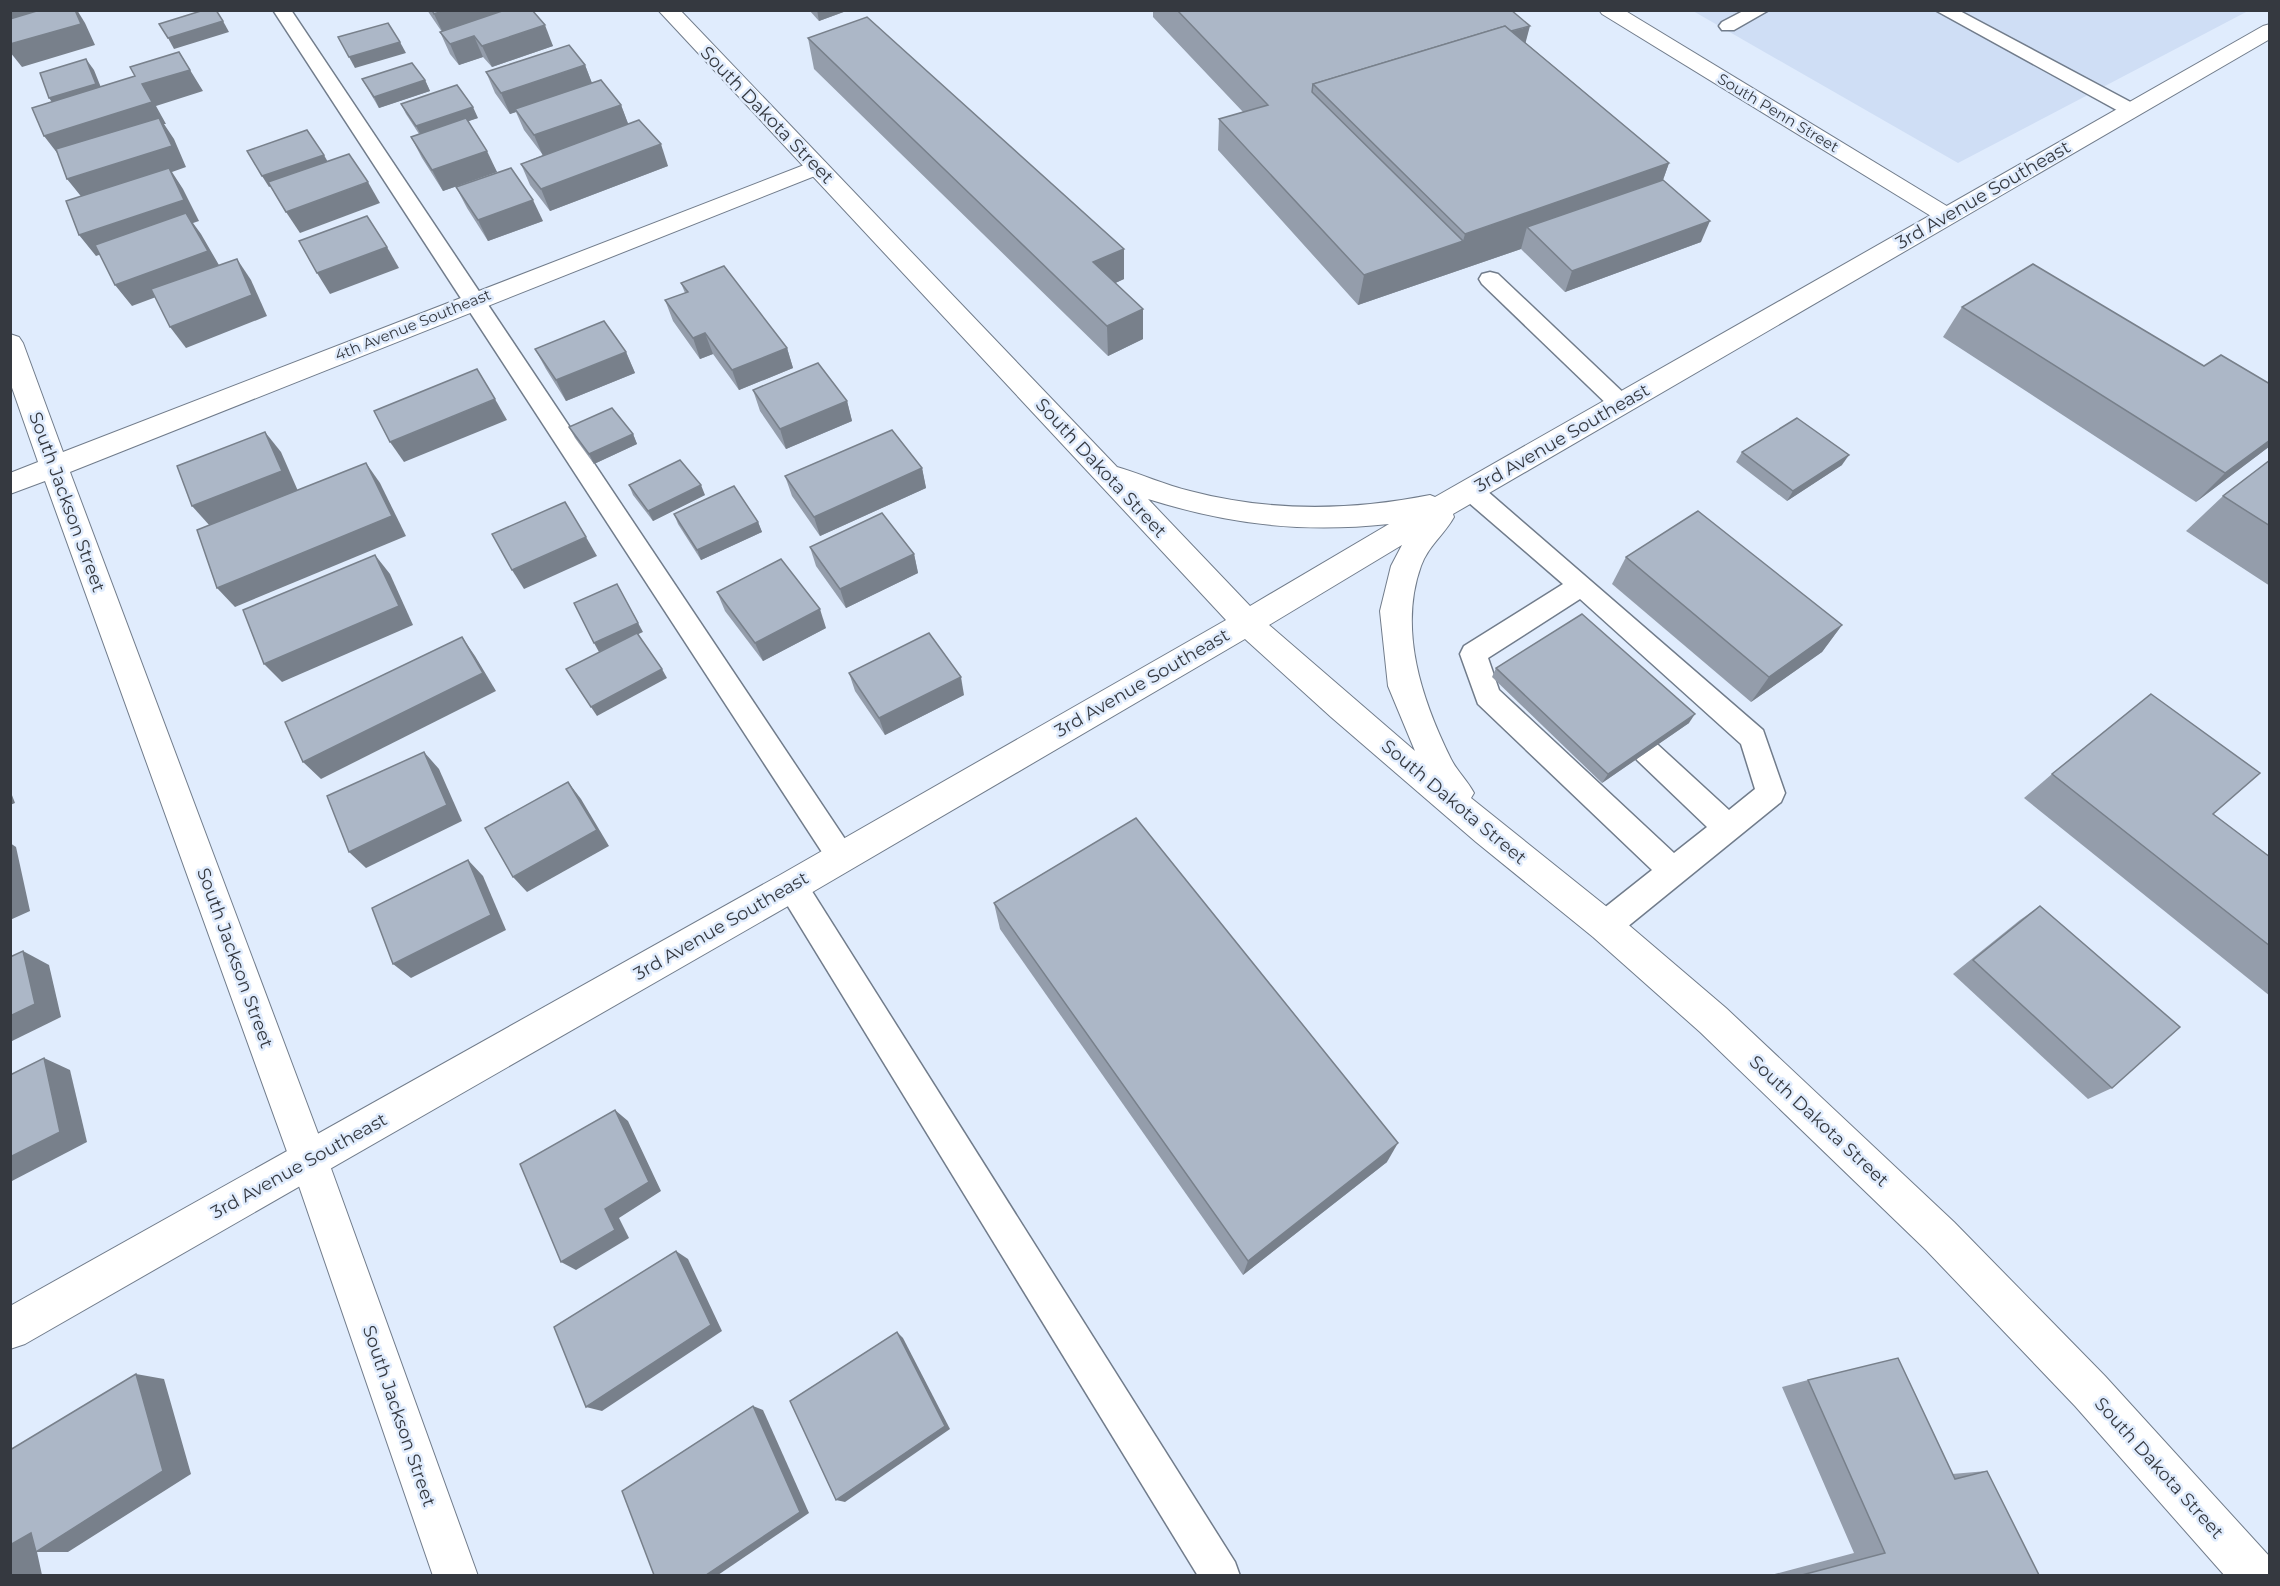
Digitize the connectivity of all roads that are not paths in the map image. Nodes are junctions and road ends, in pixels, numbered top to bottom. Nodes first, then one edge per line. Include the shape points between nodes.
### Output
1 (282, 10) edge
2 (668, 10) edge
3 (1609, 10) edge
4 (1760, 10) edge
5 (1944, 10) edge
6 (1728, 26) dead end
7 (2270, 30) edge
8 (2131, 110) junction
9 (817, 167) junction
10 (1947, 216) junction
11 (1490, 279) dead end
12 (472, 302) junction
13 (10, 343) edge
14 (1621, 404) junction
15 (54, 467) junction
16 (1106, 473) junction
17 (10, 484) edge
18 (1464, 494) junction
19 (1581, 585) junction
20 (1247, 623) junction
21 (1647, 752) edge
22 (1727, 827) junction
23 (1488, 832) junction
24 (841, 857) junction
25 (1673, 871) junction
26 (792, 886) junction
27 (1605, 926) junction
28 (309, 1160) junction
29 (10, 1329) edge
30 (456, 1575) edge
31 (1221, 1575) edge
32 (2256, 1575) edge

1 - 12 lane
2 - 9 street, South Dakota Street
3 - 10 street, South Penn Street
4 - 6 lane
5 - 8 lane
7 - 8 street, 3rd Avenue Southeast
8 - 10 street, 3rd Avenue Southeast
9 - 12 street, 4th Avenue Southeast
9 - 16 street, South Dakota Street
10 - 14 street, 3rd Avenue Southeast
11 - 14 lane
12 - 15 street, 4th Avenue Southeast
12 - 24 lane
13 - 15 street, South Jackson Street
14 - 18 street, 3rd Avenue Southeast
15 - 17 street, 4th Avenue Southeast
15 - 28 street, South Jackson Street
16 - 18 street via 1156,494 1282,517 1341,519 1396,514
16 - 20 street, South Dakota Street
18 - 19 lane
18 - 20 street, 3rd Avenue Southeast
18 - 23 street via 1419,539 1406,566 1395,611 1404,686 1439,769
19 - 22 lane via 1753,738 1771,793
19 - 25 lane via 1521,636 1473,654 1488,696
20 - 23 street, South Dakota Street
20 - 24 street, 3rd Avenue Southeast
21 - 22 lane
22 - 25 lane
23 - 27 street, South Dakota Street
24 - 26 street, 3rd Avenue Southeast
25 - 27 lane
26 - 28 street, 3rd Avenue Southeast
26 - 31 lane
27 - 32 street, South Dakota Street via 1713,1020 1940,1236 2090,1391
28 - 29 street, 3rd Avenue Southeast
28 - 30 street, South Jackson Street

